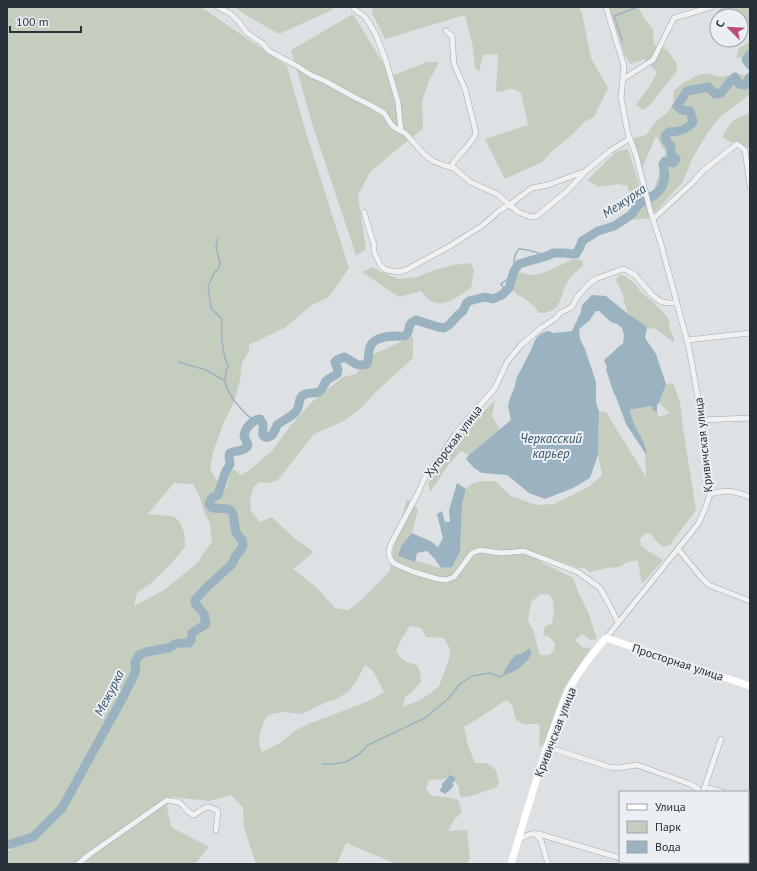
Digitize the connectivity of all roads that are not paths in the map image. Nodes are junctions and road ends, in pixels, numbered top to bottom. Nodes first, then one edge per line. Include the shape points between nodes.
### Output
1 (218, 7) edge
2 (606, 7) edge
3 (711, 7) edge
4 (354, 9) dead end
5 (446, 31) dead end
6 (623, 79) junction
7 (401, 131) junction
8 (630, 138) junction
9 (454, 168) junction
10 (586, 171) junction
11 (750, 186) edge
12 (509, 205) junction
13 (364, 212) dead end
14 (653, 219) junction
15 (677, 303) junction
16 (750, 333) edge
17 (688, 340) junction
18 (750, 418) edge
19 (702, 420) junction
20 (710, 494) junction
21 (750, 497) edge
22 (678, 549) junction
23 (750, 601) edge
24 (618, 622) junction
25 (606, 638) junction
26 (750, 686) edge
27 (721, 739) dead end
28 (547, 747) junction
29 (704, 789) edge
30 (699, 791) edge
31 (716, 791) edge
32 (216, 830) dead end
33 (534, 833) junction
34 (518, 841) junction
35 (619, 858) edge
36 (78, 864) edge
37 (511, 864) edge
38 (548, 864) edge

1 - 7 street via 231,14 247,33 269,51 384,113 391,124
2 - 6 street, Кривичская улица via 624,66
3 - 6 street via 674,18 653,60
4 - 7 street via 364,16 376,35 398,102
5 - 9 street via 452,36 454,64 465,89 476,133 453,163
6 - 8 street, Кривичская улица via 621,98
7 - 9 street via 434,161
8 - 10 street
8 - 14 street, Кривичская улица
9 - 12 street via 470,182 498,194
10 - 12 street via 532,188
10 - 12 street via 537,216 525,215
11 - 14 street via 745,150 738,144 704,170
12 - 13 street via 450,246 398,272 380,266
14 - 15 street, Кривичская улица
15 - 17 street, Кривичская улица
15 - 24 street, Хуторская улица via 667,303 653,296 635,276 623,269 591,282 572,307 540,328 507,362 495,388 456,433 426,475 389,551 390,560 395,564 446,580 454,577 472,553 480,550 524,551 578,572 600,588
16 - 17 street
17 - 19 street, Кривичская улица
18 - 19 street
19 - 20 street, Кривичская улица
20 - 21 street via 722,490
20 - 22 street, Кривичская улица via 700,520
22 - 23 street via 709,585
22 - 24 street, Кривичская улица
24 - 25 street, Кривичская улица
25 - 26 street, Просторная улица
25 - 28 street, Кривичская улица via 570,688
27 - 29 street
28 - 30 street via 617,768 636,765 643,767 690,784
28 - 34 street, Кривичская улица
29 - 31 street
32 - 36 street via 218,811 209,807 194,815 188,813 182,804 167,800
33 - 34 street
33 - 35 street
33 - 38 street via 541,840
34 - 37 street, Кривичская улица

